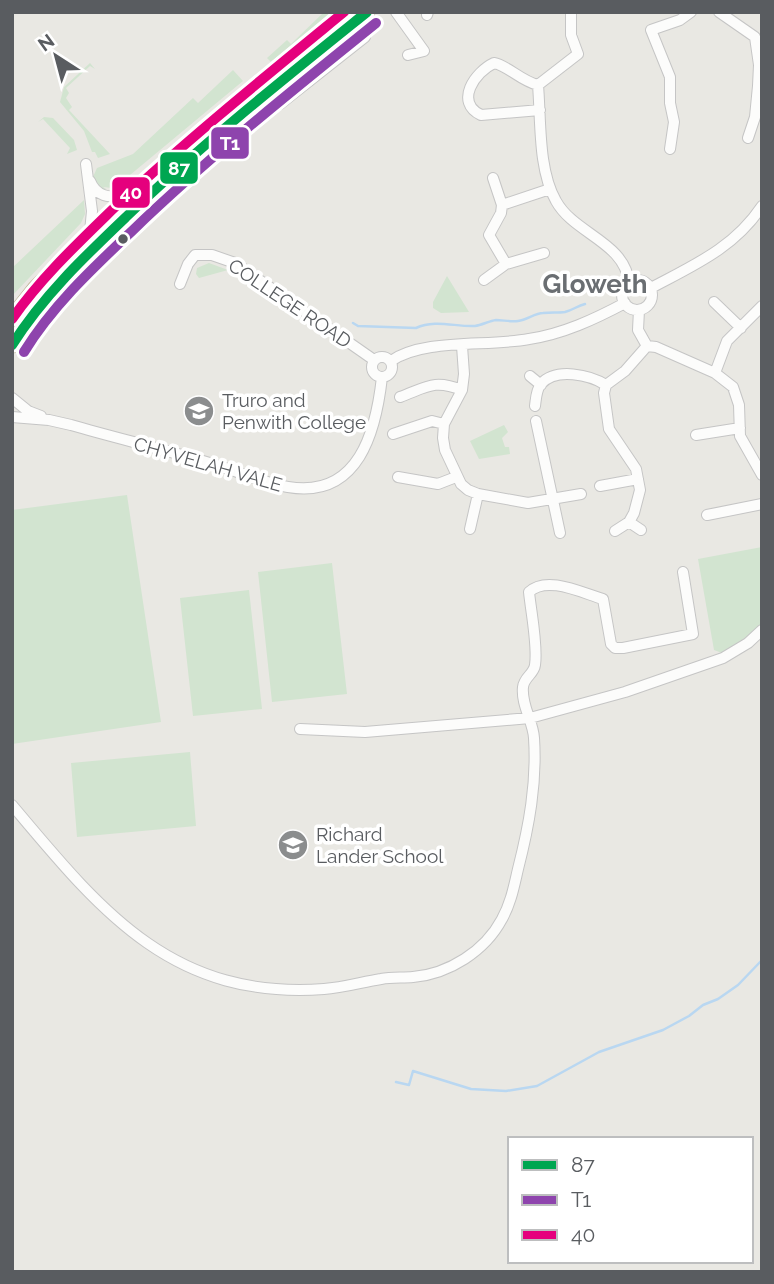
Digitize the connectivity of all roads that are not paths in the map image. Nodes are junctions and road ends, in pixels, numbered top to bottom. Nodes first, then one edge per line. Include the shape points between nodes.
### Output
1 (367, 12) edge
2 (396, 12) edge
3 (571, 12) edge
4 (691, 12) edge
5 (719, 12) edge
6 (351, 18) edge
7 (408, 55) dead end
8 (538, 85) junction
9 (760, 86) edge
10 (269, 92) junction
11 (540, 110) junction
12 (748, 138) dead end
13 (670, 149) dead end
14 (86, 164) dead end
15 (493, 178) dead end
16 (90, 181) junction
17 (550, 189) junction
18 (126, 197) junction
19 (502, 205) junction
20 (762, 206) edge
21 (90, 232) junction
22 (544, 253) dead end
23 (506, 264) junction
24 (484, 280) dead end
25 (629, 283) junction
26 (180, 284) dead end
27 (651, 288) junction
28 (714, 302) dead end
29 (625, 303) junction
30 (762, 306) edge
31 (639, 310) junction
32 (12, 318) edge
33 (741, 328) junction
34 (12, 345) edge
35 (462, 346) junction
36 (647, 346) junction
37 (374, 360) junction
38 (391, 361) junction
39 (715, 373) junction
40 (530, 376) dead end
41 (382, 377) junction
42 (541, 385) junction
43 (606, 385) junction
44 (462, 390) junction
45 (400, 397) dead end
46 (12, 398) edge
47 (535, 406) dead end
48 (12, 417) edge
49 (49, 420) junction
50 (444, 424) junction
51 (533, 425) dead end
52 (740, 428) junction
53 (393, 434) dead end
54 (696, 435) dead end
55 (762, 475) edge
56 (398, 477) dead end
57 (456, 477) junction
58 (638, 479) junction
59 (600, 486) dead end
60 (478, 494) junction
61 (581, 494) dead end
62 (552, 500) junction
63 (762, 504) edge
64 (707, 514) dead end
65 (629, 522) junction
66 (470, 529) dead end
67 (641, 530) dead end
68 (615, 531) dead end
69 (561, 533) dead end
70 (683, 572) dead end
71 (762, 630) edge
72 (530, 718) junction
73 (300, 729) dead end
74 (12, 805) edge

1 - 6 highway
2 - 7 street via 429,50
3 - 8 street via 571,35 578,54
4 - 13 street via 680,20 649,25 670,76 674,122
5 - 9 street via 755,37
6 - 10 highway
6 - 10 street via 365,37 276,108
6 - 18 highway
8 - 11 street
8 - 11 street via 494,63 476,75 468,97 470,106 481,115
9 - 12 street
10 - 34 highway via 167,178 86,255 36,310
11 - 17 street
14 - 16 street
15 - 19 street
16 - 18 street via 102,195
16 - 21 street
17 - 19 street
17 - 25 street via 570,221 614,251
18 - 21 highway
19 - 23 street via 489,235
20 - 27 street via 736,238
21 - 32 highway
22 - 23 street
23 - 24 street
25 - 27 street via 642,281
25 - 29 street via 623,294
26 - 37 street, COLLEGE ROAD via 195,255 225,259
27 - 31 street via 650,303
28 - 33 street
29 - 31 street
29 - 35 street via 545,336
30 - 33 street
31 - 36 street via 638,330
33 - 39 street via 727,341
35 - 38 street via 420,348
35 - 44 street
36 - 39 street
36 - 43 street
37 - 38 street via 382,356
37 - 41 street via 372,369
38 - 41 street, CHYVELAH VALE via 392,371
39 - 52 street via 737,395
40 - 42 street
41 - 49 street, CHYVELAH VALE via 362,455 333,481 305,488 273,484
42 - 43 street via 569,374
42 - 47 street
43 - 58 street via 609,429 631,459
44 - 45 street via 433,384
44 - 50 street
46 - 49 street, CHYVELAH VALE
48 - 49 street, CHYVELAH VALE
50 - 53 street via 432,421
50 - 57 street via 445,450
51 - 62 street
52 - 54 street
52 - 55 street via 745,448
56 - 57 street via 438,484
57 - 60 street
58 - 59 street
58 - 65 street via 639,500
60 - 62 street via 527,503
60 - 66 street
61 - 62 street
62 - 69 street
63 - 64 street
65 - 67 street
65 - 68 street
70 - 72 street via 693,634 623,648 611,644 603,599 553,584 533,588 529,592 536,664 523,686
71 - 72 street via 723,657 625,692
72 - 73 street via 365,732
72 - 74 street via 534,754 531,809 509,905 489,937 467,957 419,976 330,989 287,990 202,973 156,950 117,921

